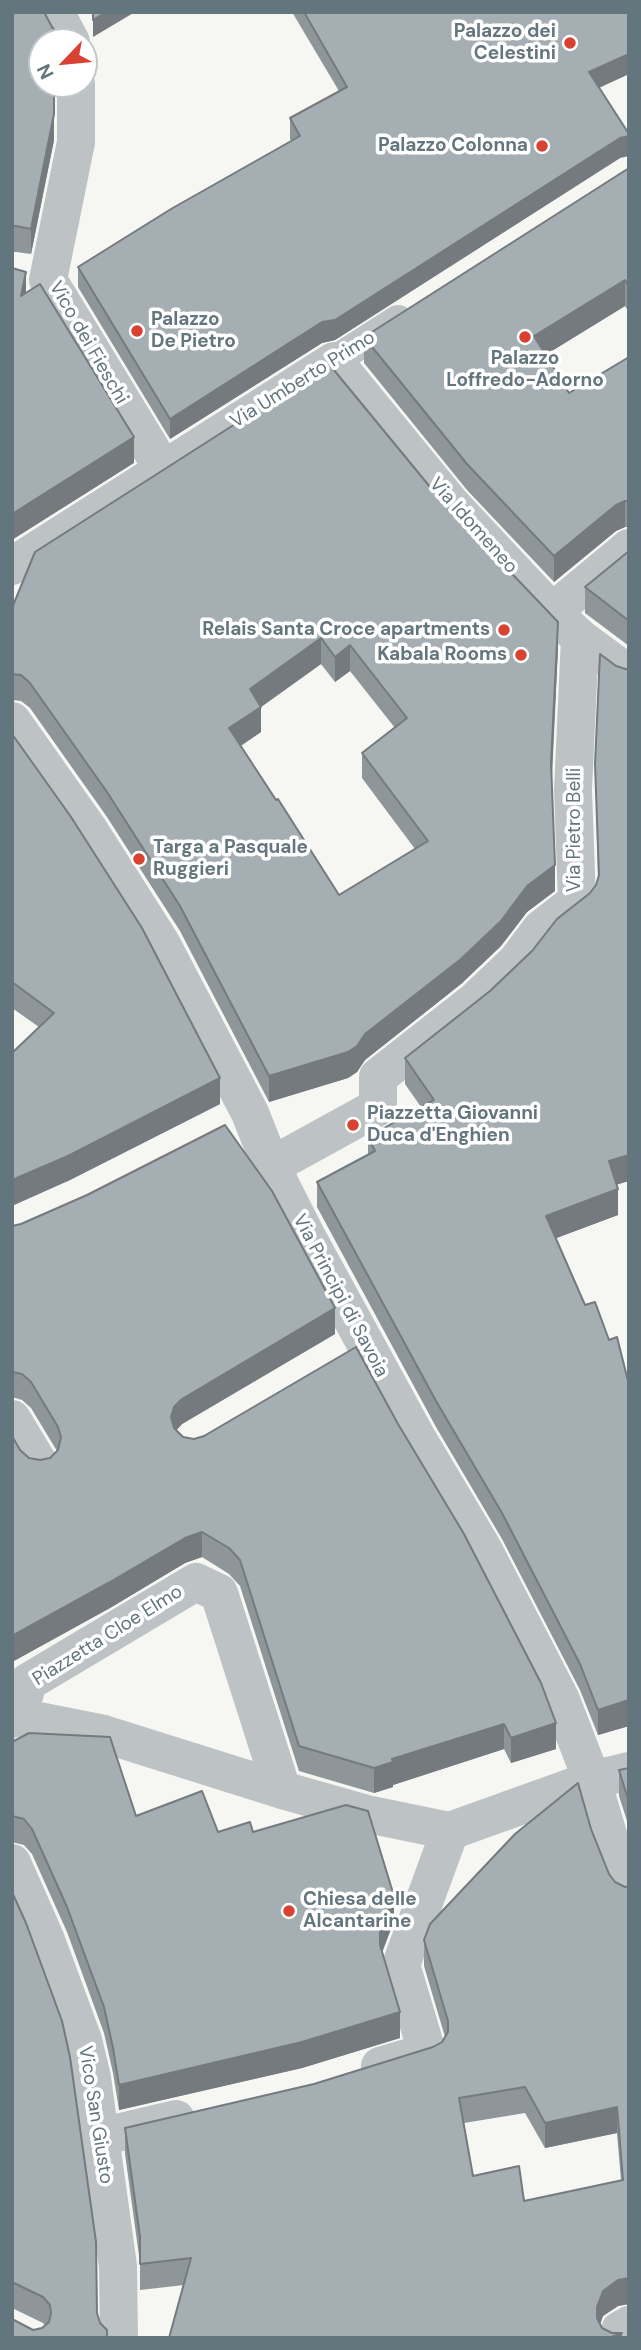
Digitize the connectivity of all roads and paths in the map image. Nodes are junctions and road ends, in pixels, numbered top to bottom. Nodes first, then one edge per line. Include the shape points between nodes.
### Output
1 (55, 12) edge
2 (64, 28) edge
3 (76, 98) edge
4 (30, 276) edge
5 (416, 308) edge
6 (334, 361) junction
7 (163, 469) junction
8 (629, 548) edge
9 (12, 566) edge
10 (552, 612) junction
11 (580, 638) junction
12 (629, 674) edge
13 (12, 721) edge
14 (271, 1166) junction
15 (364, 1342) junction
16 (330, 1362) edge
17 (12, 1419) edge
18 (38, 1464) edge
19 (15, 1718) edge
20 (629, 1771) edge
21 (592, 1780) junction
22 (282, 1790) junction
23 (450, 1831) junction
24 (12, 1863) edge
25 (629, 1891) edge
26 (348, 2076) edge
27 (206, 2112) edge
28 (100, 2137) junction
29 (629, 2325) edge
30 (119, 2338) edge
31 (618, 2338) edge

1 - 2 street
3 - 4 street, Vico dei Fieschi via 76,142
4 - 7 street, Vico dei Fieschi
5 - 6 street, Via Umberto Primo
6 - 7 street, Via Umberto Primo
6 - 10 street, Via Idomeneo via 451,504
7 - 9 street, Via Umberto Primo
8 - 10 street
10 - 11 street, Via Idomeneo
11 - 12 street, Via Idomeneo
11 - 14 street, Via Pietro Belli via 573,790 577,901 541,929 517,961 475,1001 378,1077 378,1107
13 - 14 street, Via Principi di Savoia via 161,943 238,1119
14 - 15 street, Via Principi di Savoia
15 - 16 street
15 - 21 street, Via Principi di Savoia via 483,1549 561,1700
17 - 18 street
19 - 22 street, Piazzetta Cloe Elmo via 104,1734
19 - 22 street, Piazzetta Cloe Elmo via 28,1682 196,1582 219,1593
20 - 21 street
21 - 23 street
21 - 25 street, Via Principi di Savoia
22 - 23 street, Piazzetta Cloe Elmo
23 - 26 street via 401,1965 426,2052
24 - 28 street, Vico San Giusto via 83,2040
27 - 28 street
28 - 30 street, Vico San Giusto via 118,2266
29 - 31 street via 620,2330

